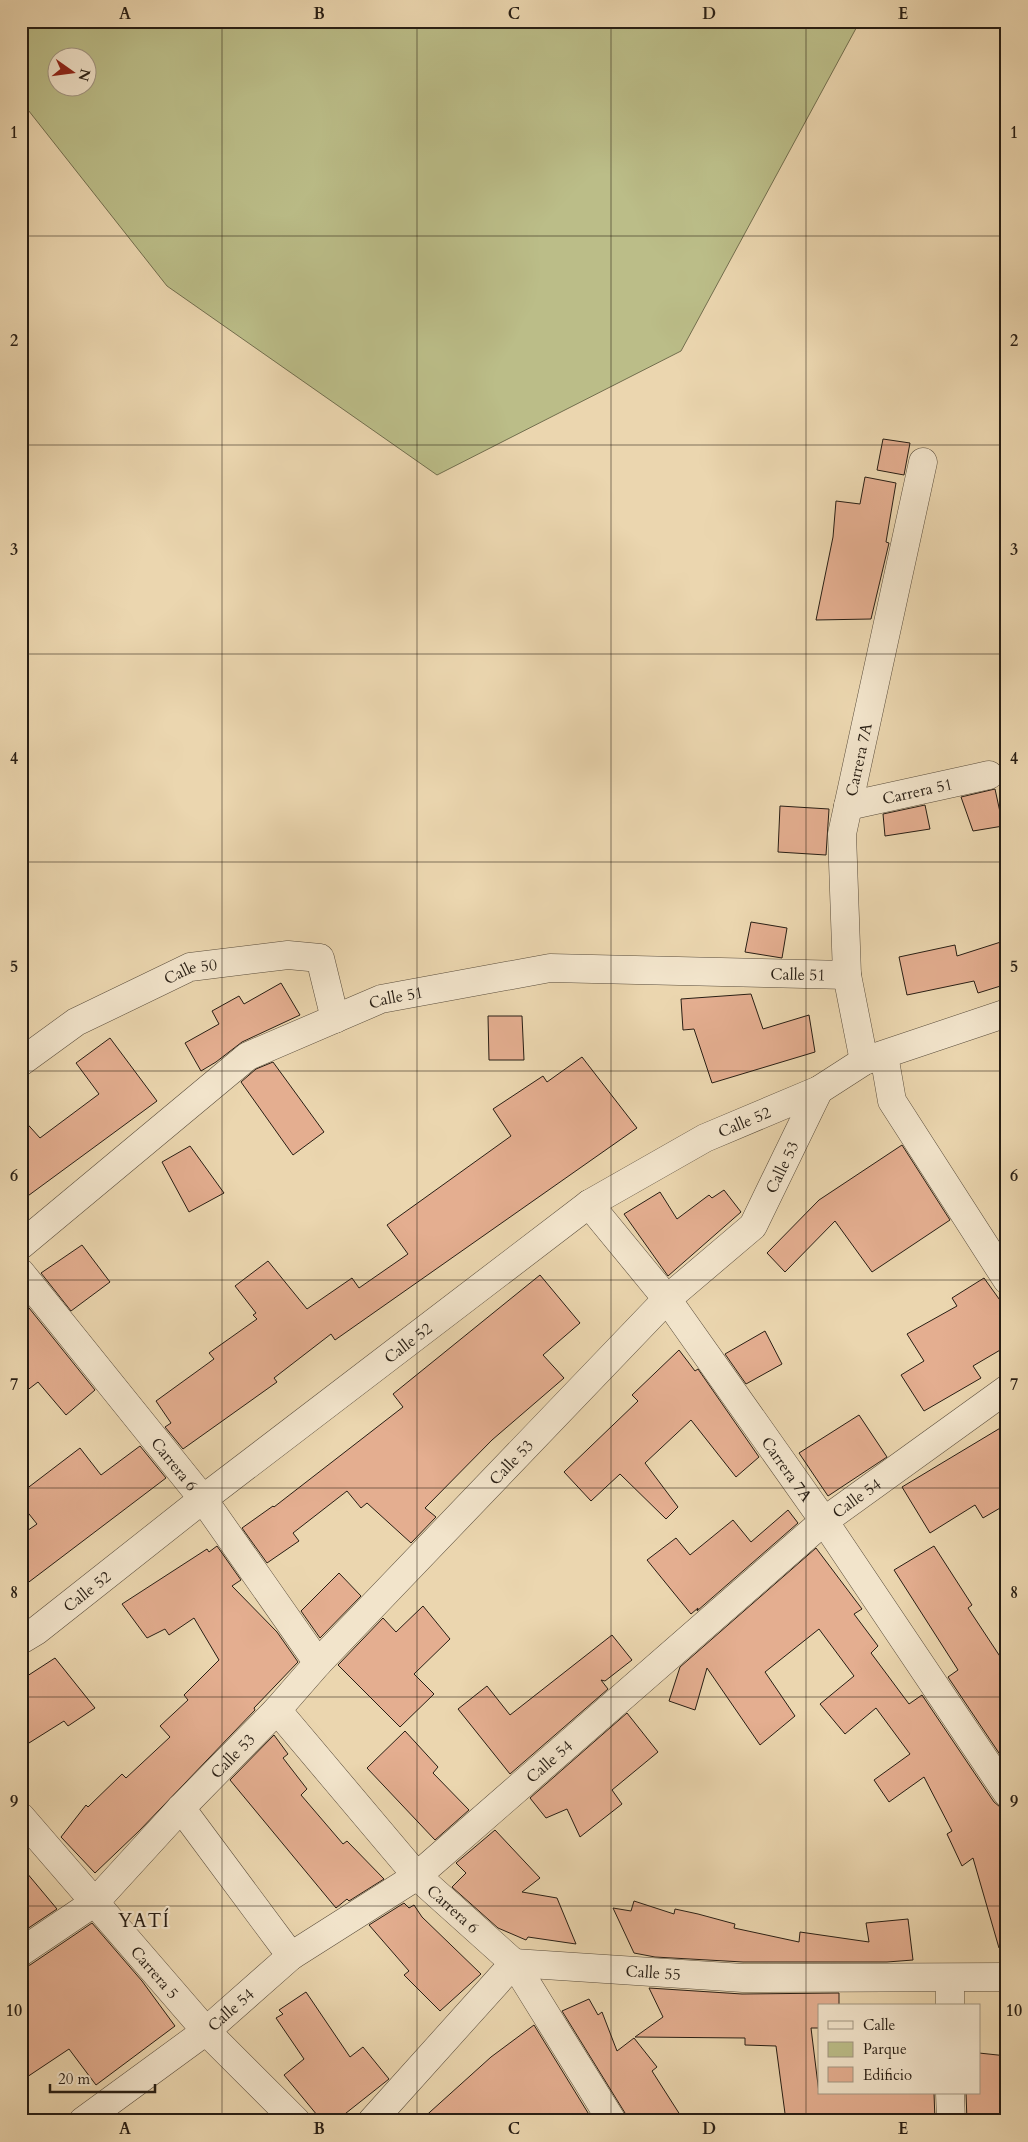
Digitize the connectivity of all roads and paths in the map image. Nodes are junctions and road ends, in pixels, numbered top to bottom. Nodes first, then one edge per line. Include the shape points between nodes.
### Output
1 (922, 462) dead end
2 (988, 775) dead end
3 (848, 806) junction
4 (847, 975) junction
5 (1007, 1013) edge
6 (335, 1019) junction
7 (874, 1058) junction
8 (21, 1062) edge
9 (820, 1090) junction
10 (589, 1204) junction
11 (21, 1245) edge
12 (21, 1272) edge
13 (1007, 1280) edge
14 (667, 1299) junction
15 (1007, 1389) edge
16 (203, 1499) junction
17 (824, 1521) junction
18 (21, 1640) edge
19 (318, 1663) junction
20 (276, 1710) junction
21 (1007, 1793) edge
22 (181, 1808) junction
23 (21, 1817) edge
24 (417, 1876) junction
25 (95, 1902) junction
26 (21, 1952) edge
27 (291, 1956) junction
28 (514, 1963) junction
29 (1007, 1977) edge
30 (950, 1978) junction
31 (950, 2004) edge
32 (206, 2031) junction
33 (950, 2094) edge
34 (83, 2121) edge
35 (296, 2121) edge
36 (372, 2121) edge
37 (612, 2121) edge
38 (951, 2121) edge

1 - 3 street, Carrera 7A
2 - 3 street, Carrera 51
3 - 4 street, Carrera 7A via 842,834
4 - 6 street, Calle 51 via 550,968 381,999
4 - 7 street, Carrera 7A
5 - 7 street
6 - 8 street, Calle 50 via 320,958 288,955 190,967 76,1022
6 - 11 street, Calle 51 via 248,1056
7 - 9 street
7 - 13 street, Carrera 7A via 892,1101
9 - 10 street, Calle 52 via 705,1138
9 - 14 street, Calle 53 via 753,1226
10 - 14 street, Carrera 7A
10 - 16 street, Calle 52
12 - 16 street, Carrera 6
14 - 17 street, Carrera 7A
14 - 19 street, Calle 53
15 - 17 street, Calle 54
16 - 18 street, Calle 52
16 - 19 street, Carrera 6
17 - 21 street, Carrera 7A
17 - 24 street, Calle 54
19 - 20 street, Calle 53
20 - 22 street, Calle 53
20 - 24 street, Carrera 6
22 - 25 street, Calle 53
22 - 27 street
23 - 25 street, Carrera 5
24 - 27 street, Calle 54
24 - 28 street, Carrera 6
25 - 26 street, Calle 53
25 - 32 street, Carrera 5
27 - 32 street, Calle 54
28 - 30 street, Calle 55 via 743,1978
28 - 36 street
28 - 37 street, Carrera 6
29 - 30 street, Calle 55
30 - 31 street
32 - 34 street, Calle 54
32 - 35 street, Carrera 5
33 - 38 street

